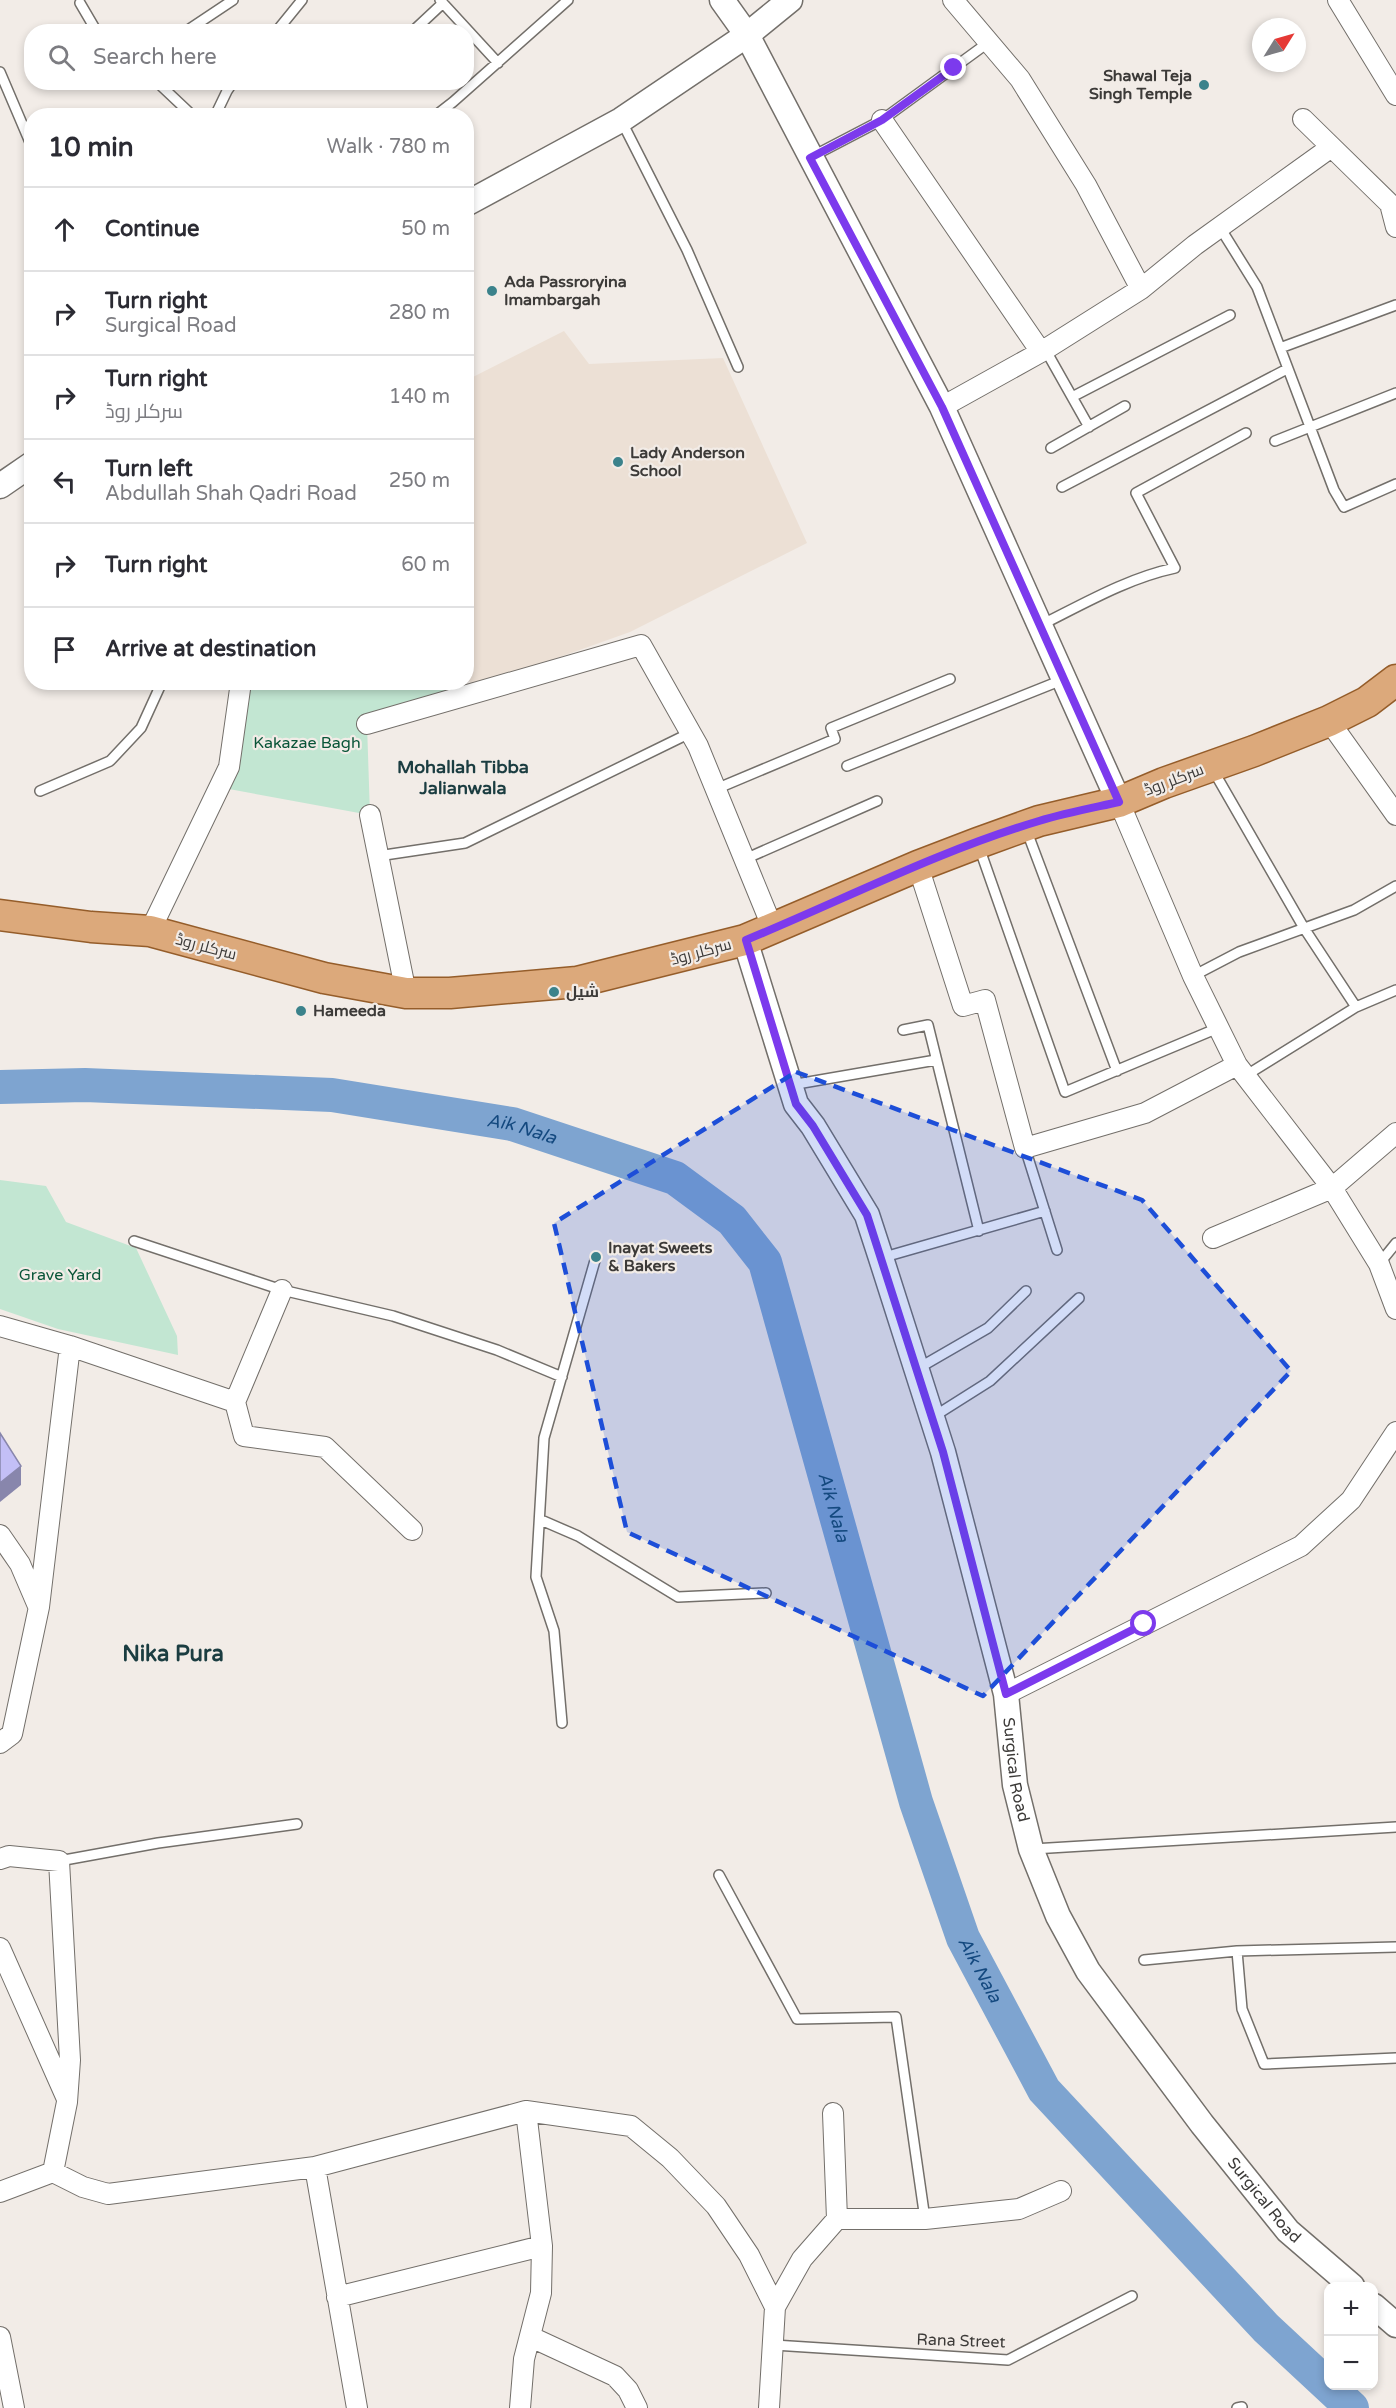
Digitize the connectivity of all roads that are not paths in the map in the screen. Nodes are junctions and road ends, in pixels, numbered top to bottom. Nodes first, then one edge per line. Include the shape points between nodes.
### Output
1 (233, 0) edge
2 (302, 0) edge
3 (568, 0) edge
4 (722, 0) edge
5 (790, 0) edge
6 (953, 0) edge
7 (1338, 0) edge
8 (441, 2) edge
9 (80, 3) dead end
10 (92, 24) edge
11 (197, 24) edge
12 (282, 24) edge
13 (420, 24) edge
14 (462, 24) edge
15 (747, 35) junction
16 (474, 37) edge
17 (989, 42) junction
18 (498, 63) junction
19 (0, 72) edge
20 (474, 83) edge
21 (165, 90) edge
22 (228, 90) edge
23 (466, 90) edge
24 (1396, 95) edge
25 (184, 108) edge
26 (218, 108) edge
27 (445, 108) edge
28 (1303, 119) dead end
29 (621, 120) junction
30 (882, 120) junction
31 (24, 128) edge
32 (1330, 148) junction
33 (810, 158) junction
34 (474, 200) edge
35 (1393, 200) edge
36 (1396, 227) edge
37 (1224, 234) dead end
38 (1141, 289) junction
39 (1396, 305) edge
40 (1230, 315) dead end
41 (1280, 348) junction
42 (1043, 351) junction
43 (738, 367) dead end
44 (1287, 369) junction
45 (1396, 393) edge
46 (1072, 397) junction
47 (1125, 406) dead end
48 (942, 407) junction
49 (1089, 427) junction
50 (1310, 429) junction
51 (1246, 433) dead end
52 (1275, 441) dead end
53 (1051, 448) dead end
54 (24, 470) edge
55 (1396, 484) edge
56 (0, 486) edge
57 (1062, 487) dead end
58 (1040, 626) junction
59 (950, 679) dead end
60 (1064, 679) junction
61 (1396, 680) edge
62 (158, 690) edge
63 (240, 690) edge
64 (1329, 721) junction
65 (367, 724) dead end
66 (690, 733) junction
67 (848, 766) dead end
68 (1211, 766) junction
69 (716, 789) junction
70 (40, 791) dead end
71 (877, 801) dead end
72 (1119, 802) junction
73 (370, 814) dead end
74 (1396, 815) edge
75 (1025, 826) junction
76 (978, 843) junction
77 (378, 856) junction
78 (745, 859) junction
79 (918, 866) junction
80 (1396, 886) edge
81 (0, 915) edge
82 (1304, 928) junction
83 (773, 929) junction
84 (150, 931) junction
85 (746, 940) junction
86 (1193, 976) junction
87 (1396, 990) edge
88 (406, 993) junction
89 (1356, 1007) junction
90 (1218, 1028) junction
91 (903, 1030) dead end
92 (936, 1060) junction
93 (1117, 1071) junction
94 (1240, 1071) junction
95 (790, 1085) junction
96 (1396, 1133) edge
97 (1026, 1148) junction
98 (1332, 1188) junction
99 (1045, 1211) junction
100 (979, 1231) junction
101 (1213, 1238) dead end
102 (134, 1240) dead end
103 (1396, 1243) edge
104 (1057, 1250) dead end
105 (596, 1257) dead end
106 (881, 1258) junction
107 (1379, 1264) junction
108 (282, 1290) junction
109 (1026, 1291) dead end
110 (1079, 1298) dead end
111 (1396, 1309) edge
112 (0, 1326) edge
113 (70, 1346) junction
114 (917, 1370) junction
115 (562, 1377) junction
116 (236, 1402) junction
117 (932, 1418) junction
118 (1396, 1432) edge
119 (541, 1520) junction
120 (412, 1530) dead end
121 (0, 1535) edge
122 (766, 1593) dead end
123 (39, 1607) junction
124 (1006, 1694) junction
125 (562, 1723) dead end
126 (0, 1743) edge
127 (297, 1824) dead end
128 (1396, 1827) edge
129 (1031, 1849) junction
130 (0, 1859) edge
131 (58, 1861) junction
132 (719, 1875) dead end
133 (1396, 1947) edge
134 (0, 1948) edge
135 (1237, 1951) junction
136 (1144, 1960) dead end
137 (1396, 2058) edge
138 (68, 2102) junction
139 (526, 2111) junction
140 (833, 2113) dead end
141 (315, 2167) junction
142 (53, 2172) junction
143 (1061, 2191) dead end
144 (0, 2192) edge
145 (837, 2219) junction
146 (925, 2219) junction
147 (542, 2246) junction
148 (1347, 2282) edge
149 (1132, 2296) dead end
150 (337, 2297) junction
151 (776, 2307) junction
152 (1378, 2309) edge
153 (1396, 2325) edge
154 (0, 2337) edge
155 (531, 2337) junction
156 (774, 2345) junction
157 (14, 2408) edge
158 (357, 2408) edge
159 (520, 2408) edge
160 (637, 2408) edge
161 (769, 2408) edge

1 - 11 lane
2 - 12 lane
3 - 18 lane
4 - 15 street
5 - 15 street
6 - 17 street
7 - 24 street
8 - 13 lane
8 - 14 lane
9 - 10 lane
15 - 29 street
15 - 33 street
16 - 18 lane
17 - 30 lane
17 - 38 street via 1020,79 1086,185
18 - 20 lane
19 - 31 lane
21 - 25 lane
22 - 26 lane
23 - 27 lane
28 - 32 street
29 - 34 street
29 - 43 lane via 687,250
30 - 33 lane
30 - 42 street
32 - 35 street
32 - 38 street via 1195,244
33 - 48 street
35 - 36 street
37 - 41 lane via 1257,287
38 - 42 street
39 - 41 lane
40 - 46 lane
41 - 44 lane
42 - 46 lane
42 - 48 street
44 - 50 lane
44 - 57 lane
45 - 50 lane
46 - 49 lane
47 - 49 lane
48 - 58 street
49 - 53 lane
50 - 52 lane
50 - 55 lane via 1344,507
51 - 58 lane via 1136,492 1175,568 1108,591
54 - 56 street
58 - 60 street
59 - 69 lane via 831,728 835,739
60 - 67 lane
60 - 72 street
61 - 64 main road, سرکلر روڈ via 1367,702
62 - 70 lane via 141,728 110,761
63 - 84 street via 229,767
64 - 68 main road, سرکلر روڈ
64 - 74 street
65 - 66 street via 641,645
66 - 69 street
66 - 77 lane via 465,843
68 - 72 main road, سرکلر روڈ
68 - 82 lane
69 - 78 street
71 - 78 lane
72 - 75 main road, سرکلر روڈ
72 - 86 street
73 - 77 street
75 - 76 main road, سرکلر روڈ
75 - 93 lane
76 - 79 main road, سرکلر روڈ
76 - 93 lane via 1065,1092
77 - 88 street
78 - 83 street
79 - 83 main road, سرکلر روڈ
79 - 97 street via 963,1006 985,999
80 - 82 lane via 1354,910
81 - 84 main road, سرکلر روڈ
82 - 86 lane via 1239,952
82 - 89 lane
83 - 85 main road, سرکلر روڈ
84 - 88 main road, سرکلر روڈ via 324,978
85 - 88 main road, سرکلر روڈ via 577,982
85 - 95 street, Surgical Road
86 - 90 street
87 - 89 lane
89 - 94 lane
90 - 93 lane
90 - 94 street
91 - 92 lane via 928,1025
92 - 95 lane
92 - 100 lane
94 - 97 street via 1145,1113
94 - 98 street
95 - 106 street, Surgical Road via 796,1104 867,1215
96 - 98 street
97 - 99 lane
98 - 101 street
98 - 107 street
99 - 100 lane
99 - 104 lane
100 - 106 lane
102 - 108 lane
103 - 107 lane
105 - 115 lane
106 - 114 street, Surgical Road
107 - 111 street
108 - 115 lane via 393,1316 497,1350
108 - 116 street
109 - 114 lane via 988,1328
110 - 117 lane via 990,1381
112 - 113 street
113 - 116 street
113 - 123 street
114 - 117 street, Surgical Road
115 - 119 lane via 544,1438
116 - 120 street via 244,1436 325,1447
117 - 124 street, Surgical Road
118 - 124 street via 1351,1500 1301,1546
119 - 122 lane via 578,1536 678,1597
119 - 125 lane via 536,1577 554,1631
121 - 123 street via 20,1564
123 - 126 street via 12,1734
124 - 129 street, Surgical Road via 1015,1785
127 - 131 lane
128 - 129 lane
129 - 148 street, Surgical Road via 1058,1916 1089,1971 1202,2124 1288,2231
130 - 131 street via 9,1856
131 - 138 street via 70,2060
132 - 146 lane via 796,2019 896,2017
133 - 135 lane
134 - 138 street
135 - 136 lane
135 - 137 lane via 1242,2009 1264,2064
138 - 142 street
139 - 141 street
139 - 147 street
139 - 151 street via 631,2126 670,2158 716,2206 749,2255
140 - 145 street
141 - 142 street via 108,2194
141 - 150 street
142 - 144 street
143 - 146 street via 1020,2209
145 - 146 street
145 - 151 street via 801,2259
147 - 150 street
147 - 155 street via 541,2294
149 - 156 lane, Rana Street via 1008,2360
150 - 158 street
151 - 156 street
152 - 153 street
154 - 157 street
155 - 159 street via 524,2359
155 - 160 street via 615,2376
156 - 161 street

